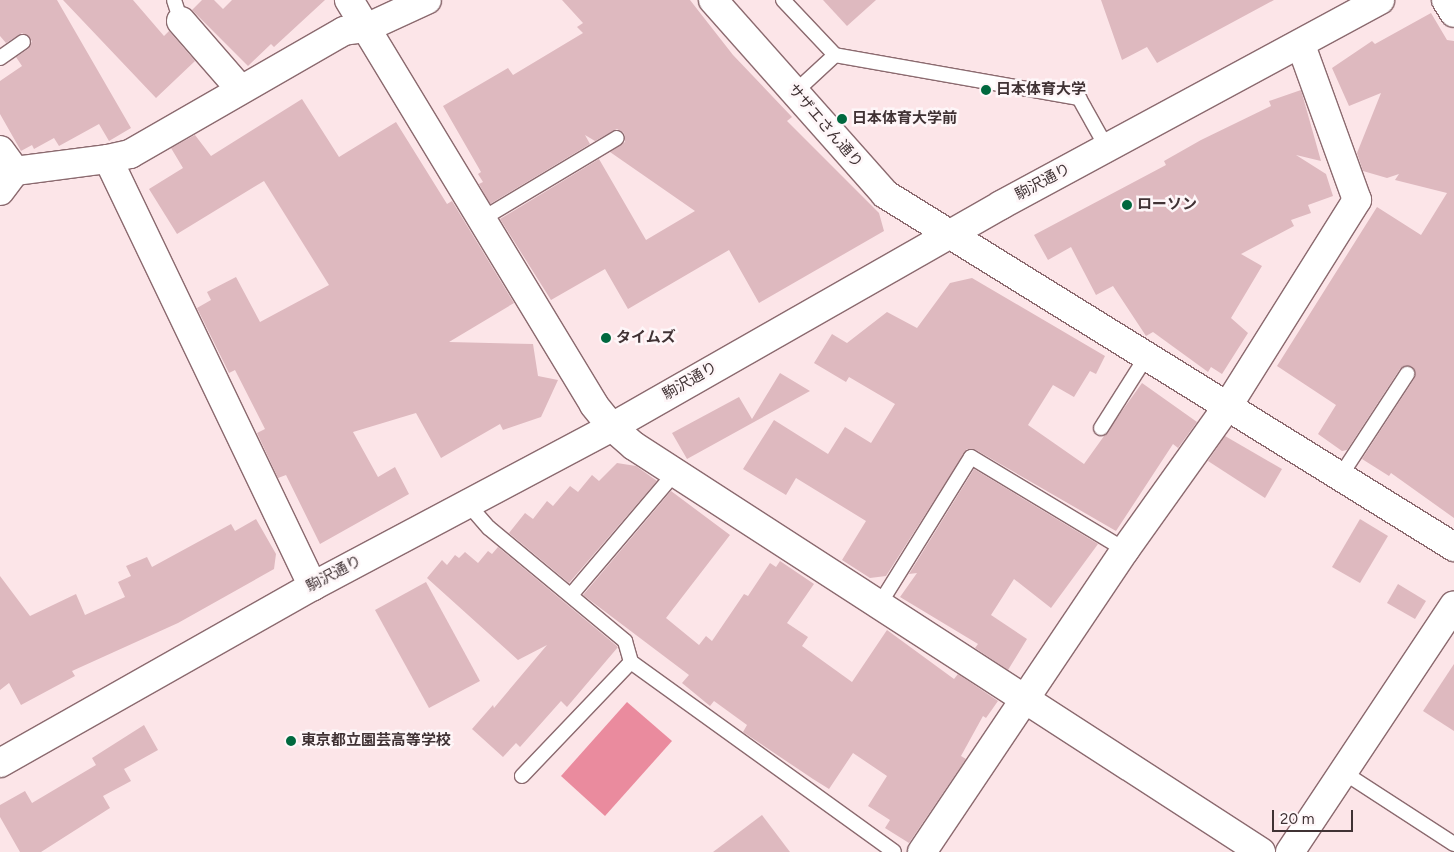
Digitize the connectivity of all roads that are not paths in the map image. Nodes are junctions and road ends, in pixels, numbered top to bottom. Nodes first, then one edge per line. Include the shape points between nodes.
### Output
1 (349, 0) edge
2 (427, 0) edge
3 (713, 0) edge
4 (784, 0) edge
5 (1380, 0) edge
6 (1446, 0) edge
7 (178, 11) edge
8 (1454, 13) edge
9 (366, 28) junction
10 (22, 42) dead end
11 (1301, 45) junction
12 (835, 55) junction
13 (0, 58) edge
14 (241, 90) junction
15 (795, 92) junction
16 (617, 138) dead end
17 (1107, 148) junction
18 (108, 159) junction
19 (5, 171) edge
20 (482, 219) junction
21 (951, 233) junction
22 (1148, 354) junction
23 (1407, 374) dead end
24 (1229, 404) junction
25 (612, 426) junction
26 (1101, 428) dead end
27 (675, 473) junction
28 (1341, 475) junction
29 (467, 503) junction
30 (1454, 546) edge
31 (1125, 550) junction
32 (313, 586) junction
33 (571, 595) junction
34 (879, 605) junction
35 (1454, 605) edge
36 (630, 662) junction
37 (1025, 698) junction
38 (0, 763) edge
39 (1343, 772) junction
40 (522, 776) dead end
41 (1454, 844) edge
42 (894, 852) edge
43 (922, 852) edge
44 (1261, 852) edge
45 (1290, 852) edge

1 - 9 street
2 - 9 street
3 - 15 street, サザエさん通り
4 - 12 lane
5 - 11 street, 駒沢通り
6 - 8 street
7 - 14 street
9 - 14 street via 344,31
9 - 20 street
10 - 13 lane
11 - 17 street, 駒沢通り
11 - 24 street via 1357,200
12 - 15 lane
12 - 17 lane via 1079,98
14 - 18 street via 130,154
15 - 21 street, サザエさん通り via 885,194
16 - 20 lane
17 - 21 street, 駒沢通り
18 - 19 street
18 - 32 street
20 - 25 street via 594,405
21 - 22 street, サザエさん通り
21 - 25 street, 駒沢通り
22 - 24 street, サザエさん通り
22 - 26 lane
23 - 28 lane
24 - 28 street, サザエさん通り
24 - 31 street
25 - 27 street
25 - 29 street, 駒沢通り
27 - 33 lane
27 - 34 street
28 - 30 street, サザエさん通り
29 - 32 street, 駒沢通り
29 - 33 lane via 489,528
31 - 34 lane via 971,457
31 - 37 street
32 - 38 street, 駒沢通り
33 - 36 lane via 625,641
34 - 37 street
35 - 39 street
36 - 40 lane
36 - 42 lane
37 - 43 street
37 - 44 street
39 - 41 lane
39 - 45 street

